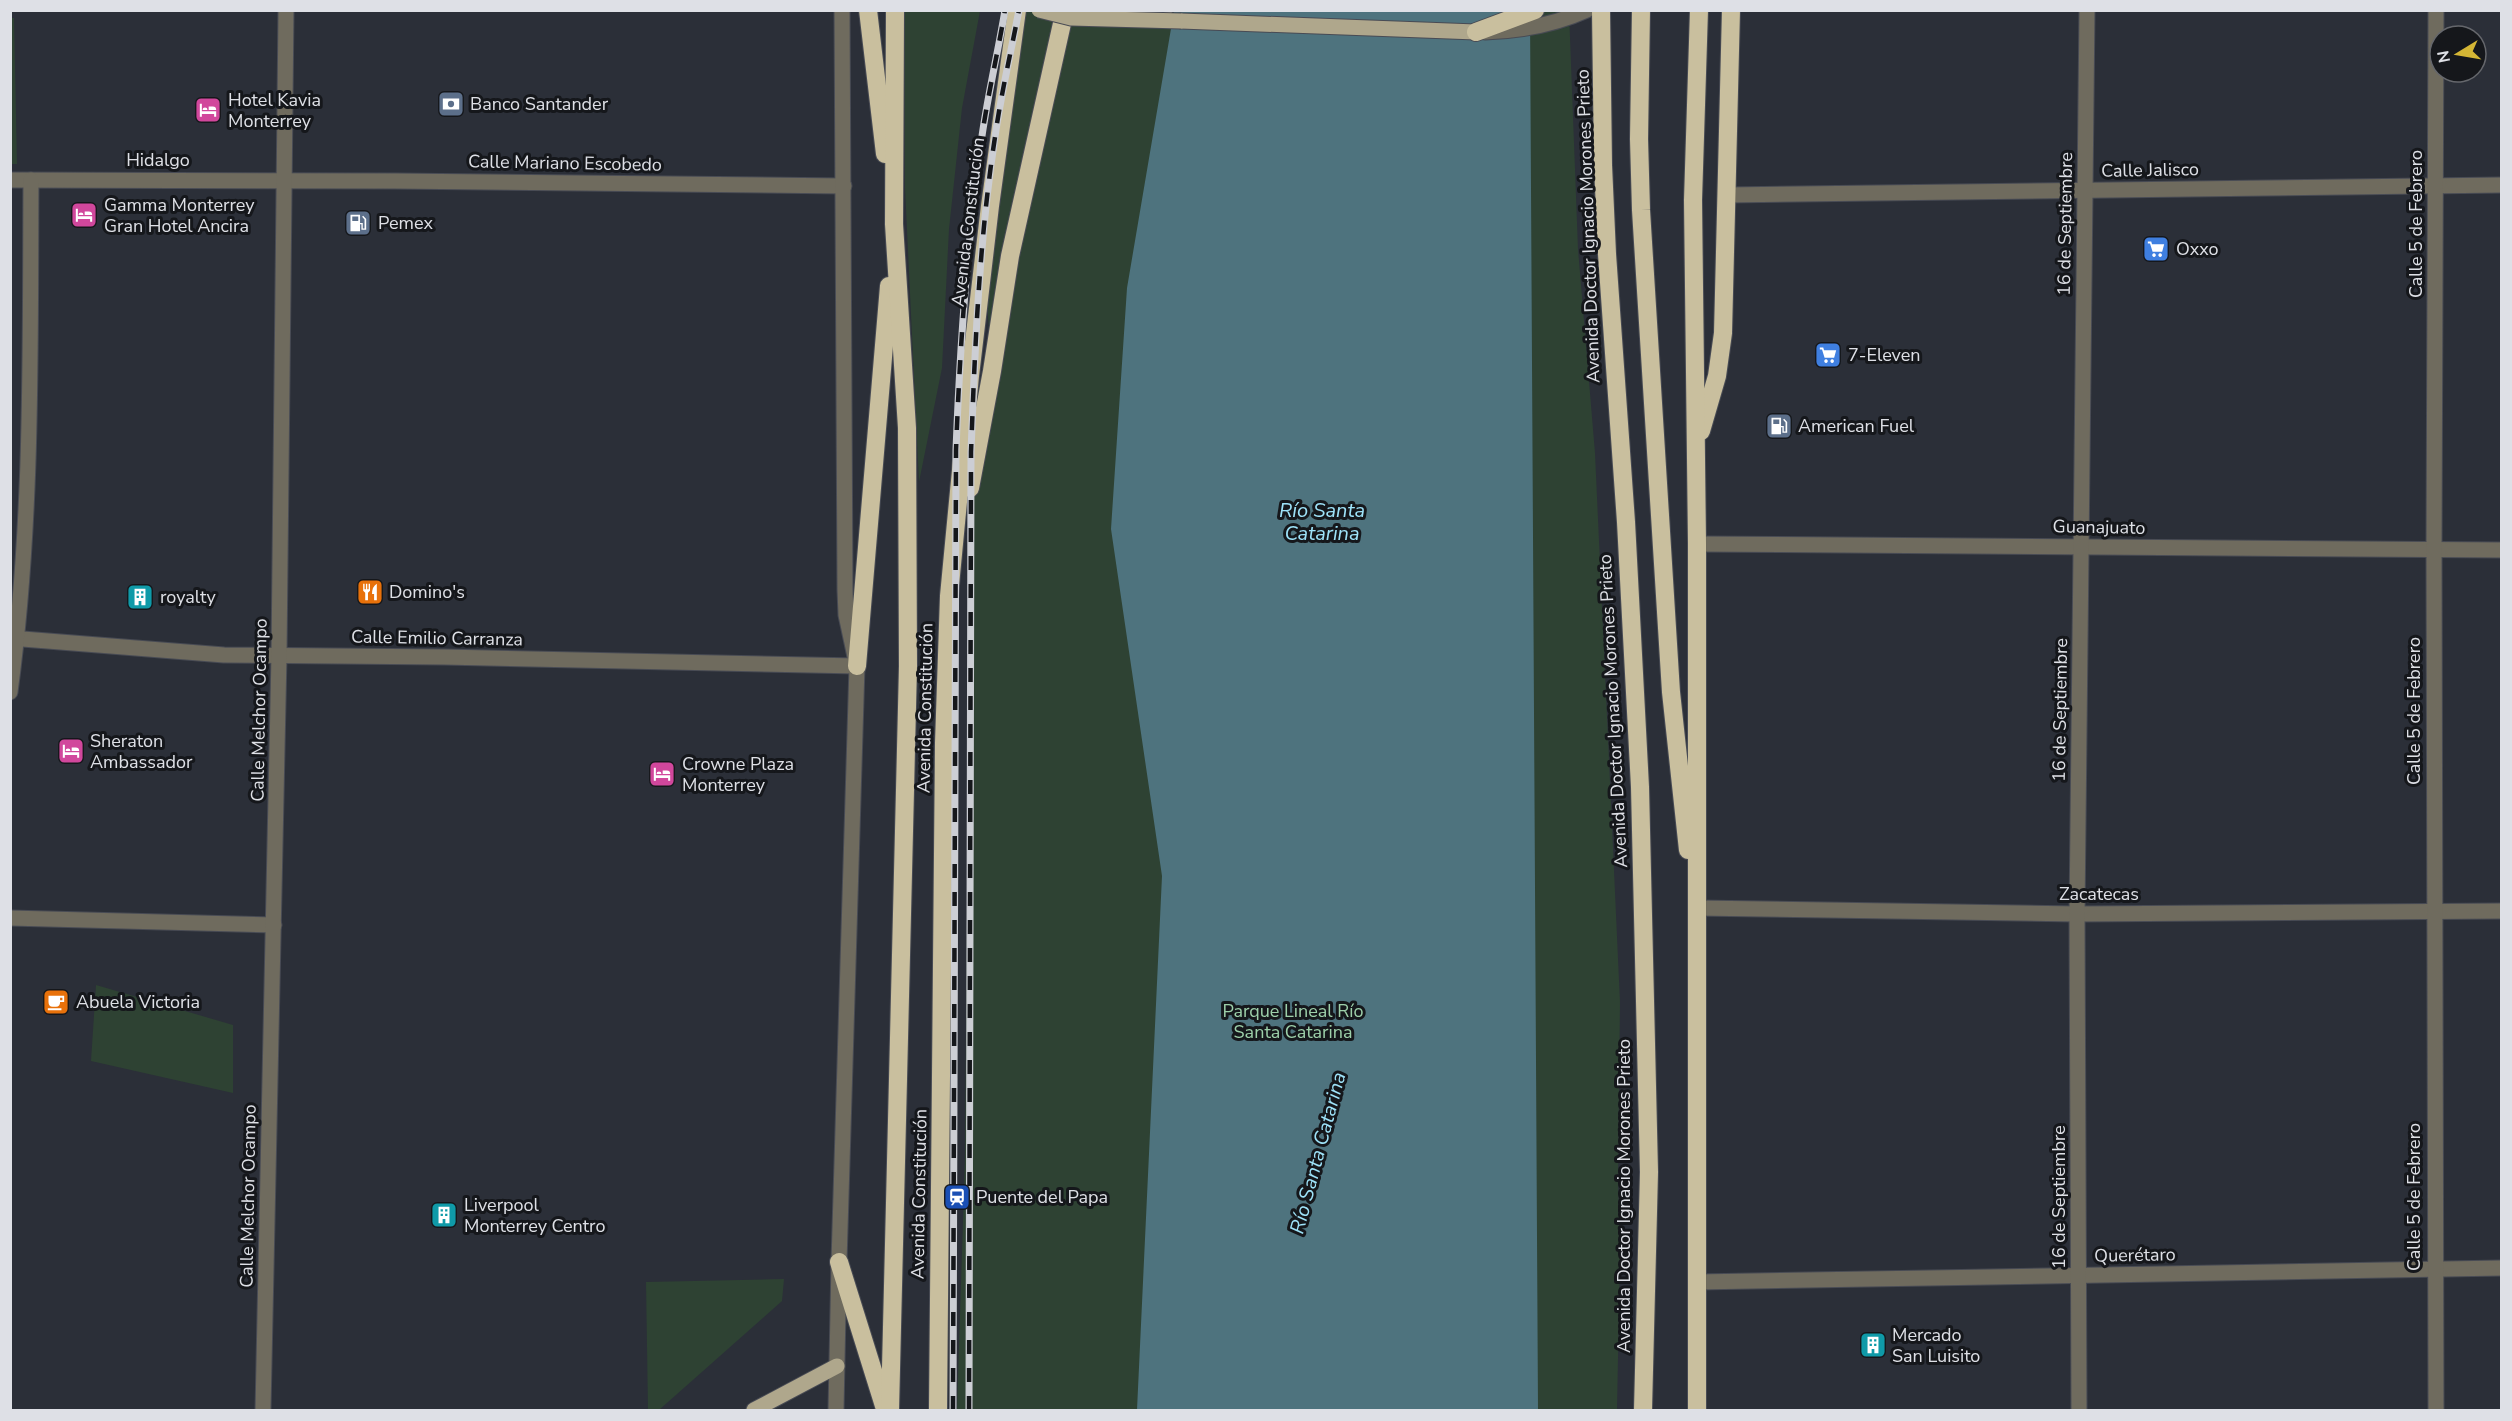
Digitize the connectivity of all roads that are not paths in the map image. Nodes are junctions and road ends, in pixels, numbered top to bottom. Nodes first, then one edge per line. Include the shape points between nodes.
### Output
1 (286, 10) edge
2 (842, 10) edge
3 (868, 10) edge
4 (895, 10) edge
5 (1017, 10) edge
6 (1039, 10) edge
7 (1065, 10) edge
8 (1133, 10) edge
9 (1535, 10) edge
10 (1587, 10) edge
11 (1601, 10) edge
12 (1641, 10) edge
13 (1699, 10) edge
14 (1731, 10) edge
15 (2087, 10) edge
16 (2436, 10) edge
17 (1181, 21) junction
18 (1476, 32) junction
19 (10, 180) edge
20 (31, 180) junction
21 (286, 180) junction
22 (2502, 185) edge
23 (844, 186) junction
24 (2436, 186) junction
25 (2085, 190) junction
26 (1727, 195) junction
27 (894, 224) junction
28 (1695, 450) junction
29 (1697, 544) junction
30 (2081, 547) junction
31 (2434, 550) junction
32 (2502, 550) edge
33 (949, 596) junction
34 (14, 638) edge
35 (279, 655) junction
36 (857, 666) junction
37 (10, 692) edge
38 (1697, 908) junction
39 (2502, 911) edge
40 (2434, 912) junction
41 (2077, 914) junction
42 (10, 918) edge
43 (274, 925) junction
44 (839, 1262) junction
45 (2502, 1268) edge
46 (2434, 1269) junction
47 (2079, 1275) junction
48 (1697, 1282) junction
49 (837, 1366) junction
50 (263, 1410) edge
51 (754, 1410) edge
52 (836, 1410) edge
53 (888, 1410) edge
54 (938, 1410) edge
55 (1645, 1410) edge
56 (1697, 1410) edge
57 (2079, 1410) edge
58 (2436, 1410) edge

1 - 21 street, Calle Melchor Ocampo
2 - 23 street
3 - 27 highway
4 - 27 highway, Avenida Constitución
5 - 33 highway, Avenida Constitución via 986,240
6 - 17 main road, bridge via 1071,18
7 - 33 highway via 1010,256
8 - 17 highway, bridge
9 - 18 highway
10 - 18 street via 1547,25
11 - 55 highway, Avenida Doctor Ignacio Morones Prieto via 1606,243 1640,787 1648,1172
12 - 38 highway via 1641,210 1670,680 1683,820
13 - 28 highway via 1693,200
14 - 26 highway
15 - 25 street, 16 de Septiembre
16 - 24 street, Calle 5 de Febrero
17 - 18 main road
19 - 20 street
20 - 21 street, Hidalgo
20 - 34 street via 29,455
21 - 23 street, Calle Mariano Escobedo
21 - 35 street, Calle Melchor Ocampo
22 - 24 street, Calle Jalisco
23 - 36 street via 845,590
24 - 25 street, Calle Jalisco
24 - 31 street, Calle 5 de Febrero
25 - 26 street, Calle Jalisco
25 - 30 street, 16 de Septiembre
26 - 28 highway via 1723,333 1717,376
27 - 36 highway
27 - 53 highway, Avenida Constitución via 907,428 908,666
28 - 29 highway
29 - 30 street, Guanajuato
29 - 38 highway
30 - 31 street, Guanajuato
30 - 41 street, 16 de Septiembre
31 - 32 street, Guanajuato
31 - 40 street, Calle 5 de Febrero
33 - 54 highway, Avenida Constitución via 944,743
34 - 35 street, Calle Emilio Carranza via 224,655
34 - 37 street
35 - 36 street, Calle Emilio Carranza
35 - 43 street, Calle Melchor Ocampo
36 - 44 street
38 - 41 street, Zacatecas
38 - 48 highway
39 - 40 street, Zacatecas
40 - 41 street, Zacatecas
40 - 46 street, Calle 5 de Febrero
41 - 47 street, 16 de Septiembre
42 - 43 street
43 - 50 street, Calle Melchor Ocampo
44 - 49 street
44 - 53 highway
45 - 46 street, Querétaro
46 - 47 street, Querétaro
46 - 58 street, Calle 5 de Febrero
47 - 48 street, Querétaro
47 - 57 street, 16 de Septiembre
48 - 56 highway
49 - 51 main road
49 - 52 street

